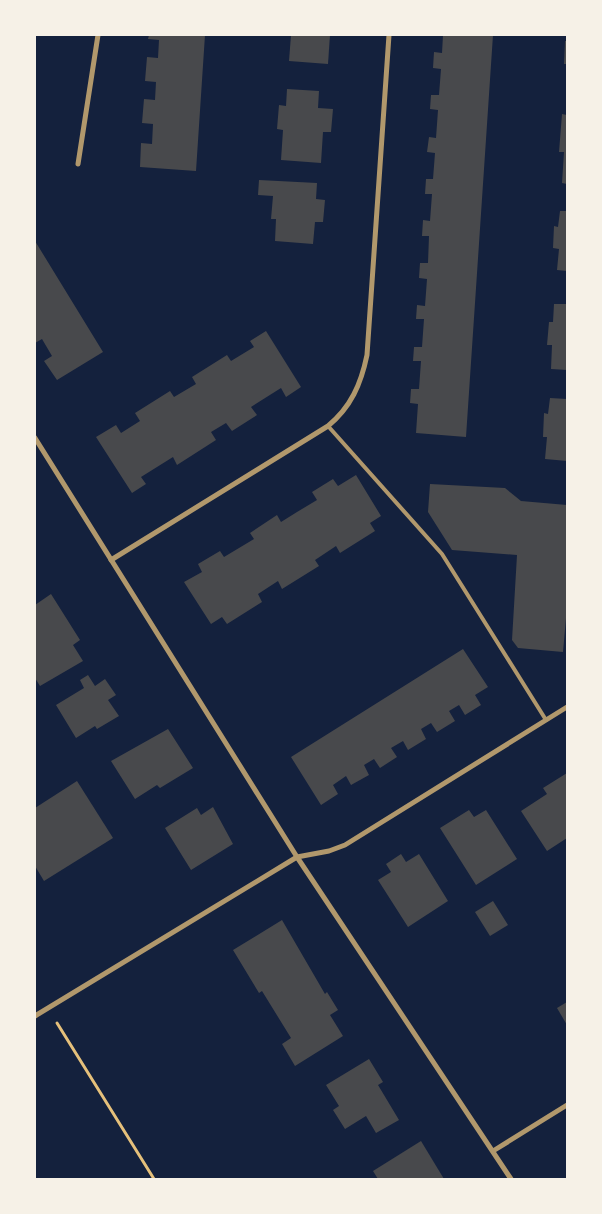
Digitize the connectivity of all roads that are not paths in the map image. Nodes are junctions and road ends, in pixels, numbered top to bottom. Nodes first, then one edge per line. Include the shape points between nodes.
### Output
1 (98, 35) edge
2 (389, 35) edge
3 (78, 164) dead end
4 (328, 426) junction
5 (35, 438) edge
6 (111, 560) junction
7 (567, 707) edge
8 (546, 720) junction
9 (297, 857) junction
10 (35, 1016) edge
11 (567, 1105) edge
12 (494, 1151) junction
13 (511, 1179) edge

1 - 3 street
2 - 4 street via 367,355 355,394
4 - 6 street
4 - 8 lane via 442,554
5 - 6 street
6 - 9 street
7 - 8 street
8 - 9 street via 345,845 329,852
9 - 10 street
9 - 12 street
11 - 12 street
12 - 13 street

